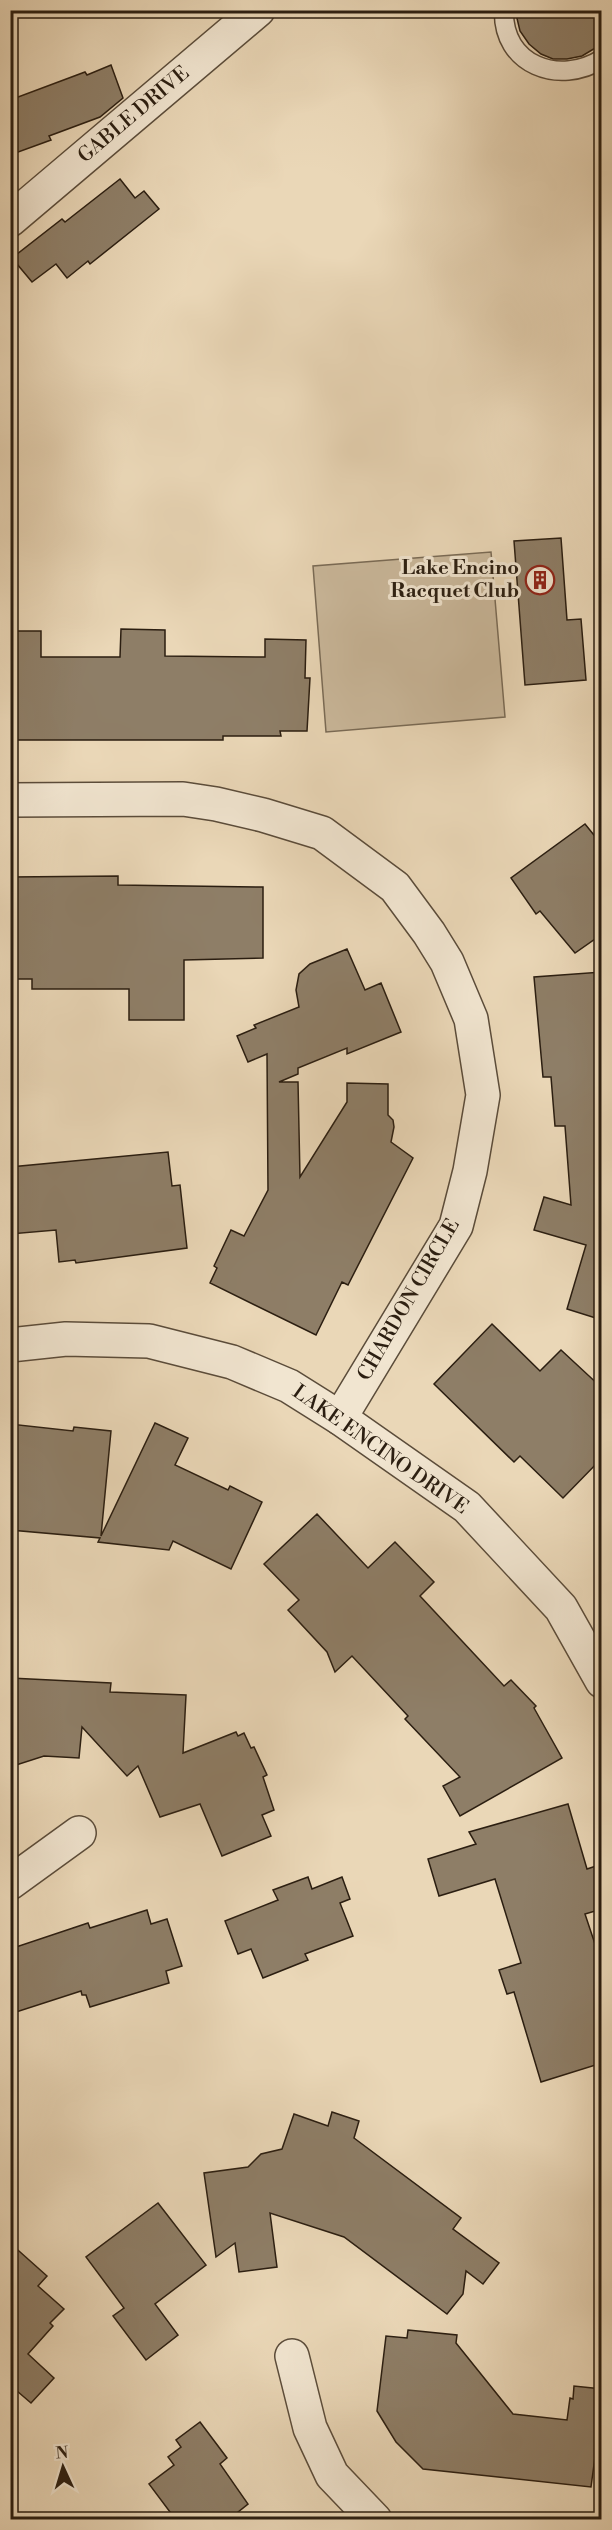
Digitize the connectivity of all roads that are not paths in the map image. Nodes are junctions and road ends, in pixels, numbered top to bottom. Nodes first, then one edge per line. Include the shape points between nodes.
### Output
1 (258, 10) edge
2 (504, 10) edge
3 (602, 59) edge
4 (10, 220) edge
5 (10, 800) edge
6 (10, 1345) edge
7 (340, 1418) junction
8 (602, 1681) edge
9 (79, 1833) dead end
10 (10, 1883) edge
11 (292, 2356) dead end
12 (375, 2520) edge

1 - 4 street, GABLE DRIVE
2 - 3 lane via 510,40 523,57 541,68 561,72 582,70
5 - 7 street, CHARDON CIRCLE via 183,799 251,812 322,833 395,886 447,963 471,1019 483,1095 470,1171 456,1226
6 - 7 street, LAKE ENCINO DRIVE via 66,1339 149,1341 232,1362 289,1386
7 - 8 street, LAKE ENCINO DRIVE via 467,1507 561,1608
9 - 10 street
11 - 12 street via 310,2428 332,2475

